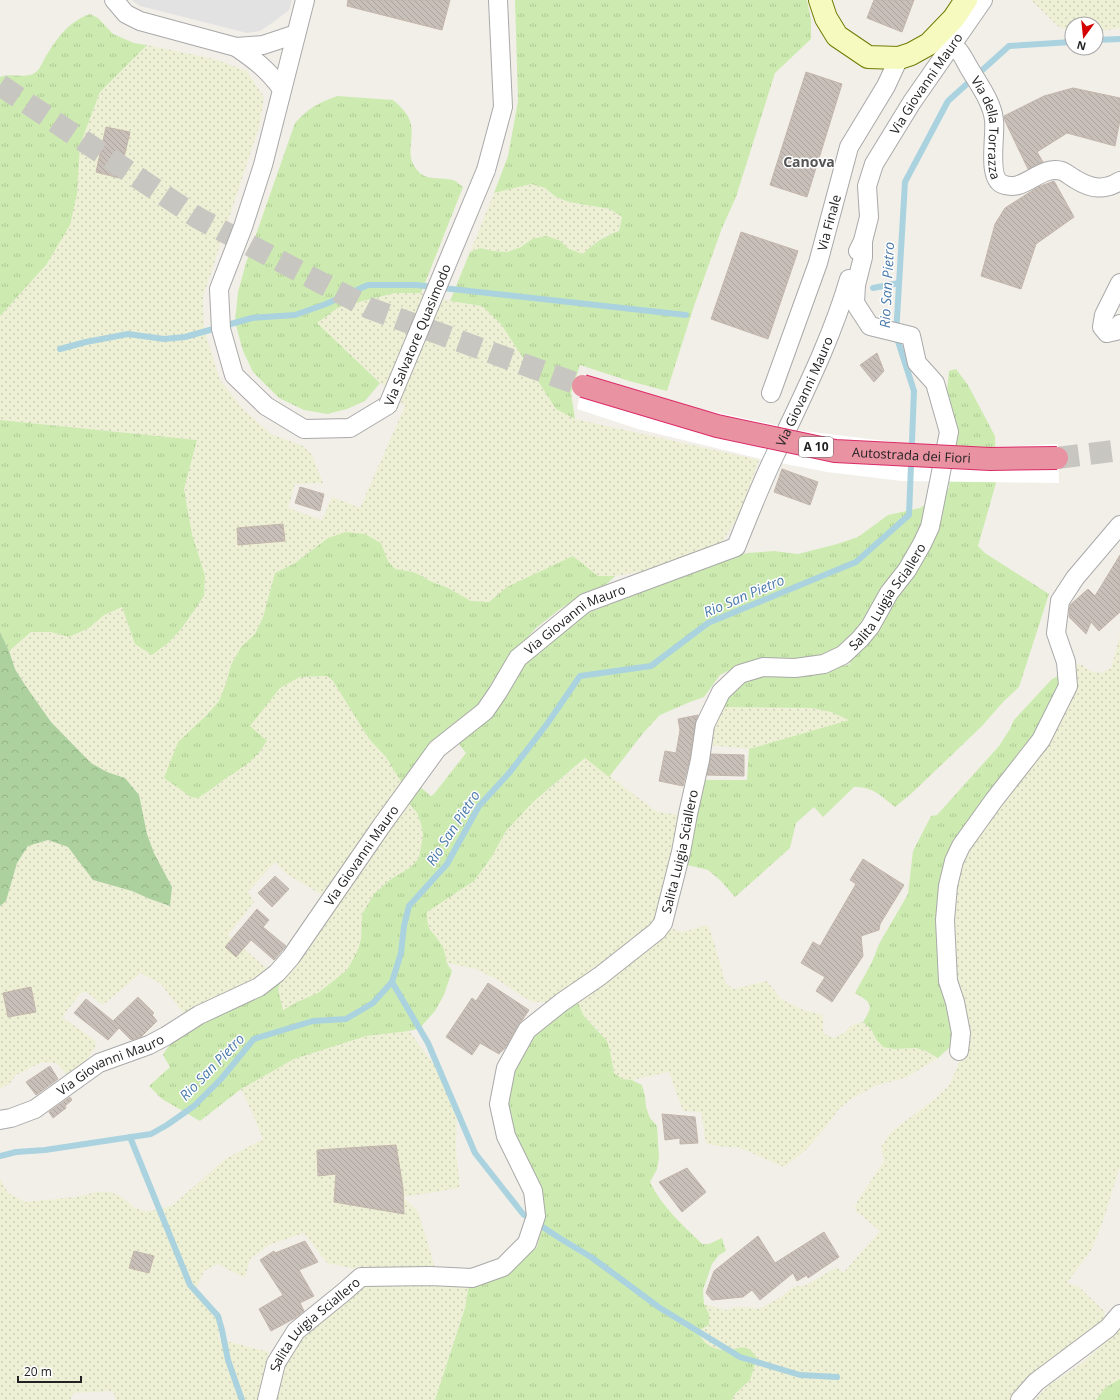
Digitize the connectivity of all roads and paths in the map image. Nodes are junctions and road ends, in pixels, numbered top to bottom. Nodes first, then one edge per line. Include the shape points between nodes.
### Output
1 (114, 0) edge
2 (305, 0) edge
3 (498, 0) edge
4 (820, 0) edge
5 (966, 0) edge
6 (983, 0) edge
7 (296, 34) junction
8 (236, 47) junction
9 (955, 48) junction
10 (899, 58) junction
11 (282, 89) junction
12 (1120, 181) edge
13 (863, 241) junction
14 (1120, 283) edge
15 (1120, 324) edge
16 (583, 386) tunnel mouth
17 (771, 393) dead end
18 (1057, 458) tunnel mouth
19 (1120, 525) edge
20 (959, 1051) dead end
21 (0, 1120) edge
22 (1120, 1314) edge
23 (267, 1400) edge
24 (1020, 1400) edge

1 - 8 street via 126,14 140,21
2 - 7 street, Via Salvatore Quasimodo
3 - 11 street, Via Salvatore Quasimodo, bridge via 503,107 486,170 388,405 350,428 304,429 266,406 234,375 221,329 219,288 263,165
4 - 10 street via 826,18 837,36 868,56
5 - 10 street via 954,18 929,44
6 - 9 street, Via Giovanni Mauro
7 - 8 street via 263,45
7 - 11 street, Via Salvatore Quasimodo
8 - 11 street via 260,63
9 - 12 street, Via della Torrazza via 987,99 994,119 994,176 1001,184 1010,186 1025,183 1054,169 1064,172 1090,188 1111,186
9 - 13 street, Via Giovanni Mauro via 912,102 874,164 867,186 869,217
10 - 17 street, Via Finale via 886,86 849,147 818,263
13 - 21 street, Via Giovanni Mauro via 856,254 840,310 813,374 772,459 736,547 584,603 518,658 485,711 437,749 291,957 259,987 199,1015 149,1045 99,1064 34,1109
13 - 23 street, Salita Luigia Sciallero via 863,257 856,285 855,303 870,326 911,336 917,363 935,384 950,432 930,527 922,544 870,627 843,655 824,664 794,668 763,667 740,674 721,692 705,725 681,852 663,923 657,931 600,976 527,1030 506,1068 499,1104 506,1136 533,1190 536,1216 527,1242 503,1267 472,1278 361,1277 296,1331 276,1363
14 - 15 street via 1104,315 1102,327 1107,333 1116,331
16 - 18 highway, Autostrada dei Fiori / A 10, bridge via 716,426 835,451 990,459
19 - 20 street via 1075,578 1060,601 1056,632 1066,662 1068,686 1065,693 1041,740 994,800 961,846 954,861 948,886 945,920 948,981 961,1032
22 - 24 street via 1108,1328 1036,1382

